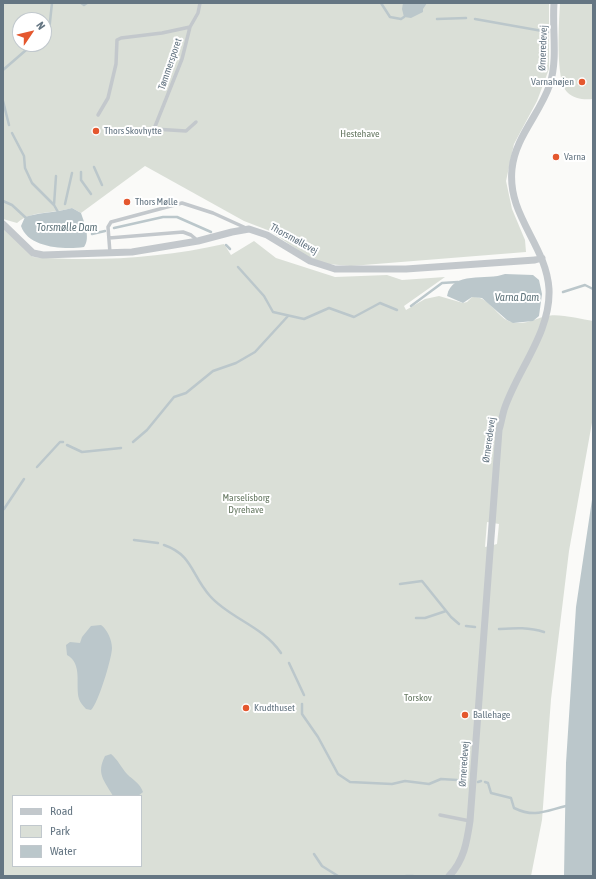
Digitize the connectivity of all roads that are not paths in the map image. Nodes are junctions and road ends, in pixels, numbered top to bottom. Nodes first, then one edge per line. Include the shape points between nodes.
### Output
1 (200, 3) edge
2 (554, 3) edge
3 (190, 27) junction
4 (98, 116) dead end
5 (196, 122) dead end
6 (3, 224) edge
7 (249, 229) junction
8 (109, 238) junction
9 (198, 241) junction
10 (110, 253) junction
11 (542, 258) junction
12 (440, 815) dead end
13 (470, 821) junction
14 (449, 876) edge

1 - 3 lane, Tømmersporet
2 - 11 street, Ørneredevej via 554,61 550,83 519,144 510,182 513,201
3 - 4 lane via 117,40 116,64 108,98
3 - 5 lane, Tømmersporet via 182,59 154,129 186,131
6 - 10 street via 33,253
7 - 8 lane via 182,203 111,222 108,227
7 - 9 street
7 - 11 street, Thorsmøllevej via 272,238 310,261 335,269 406,269
8 - 9 lane via 183,232 192,235
8 - 10 lane
9 - 10 street
11 - 13 street, Ørneredevej via 549,289 546,313 536,342 504,409 497,445
12 - 13 lane
13 - 14 street, Ørneredevej via 461,858

